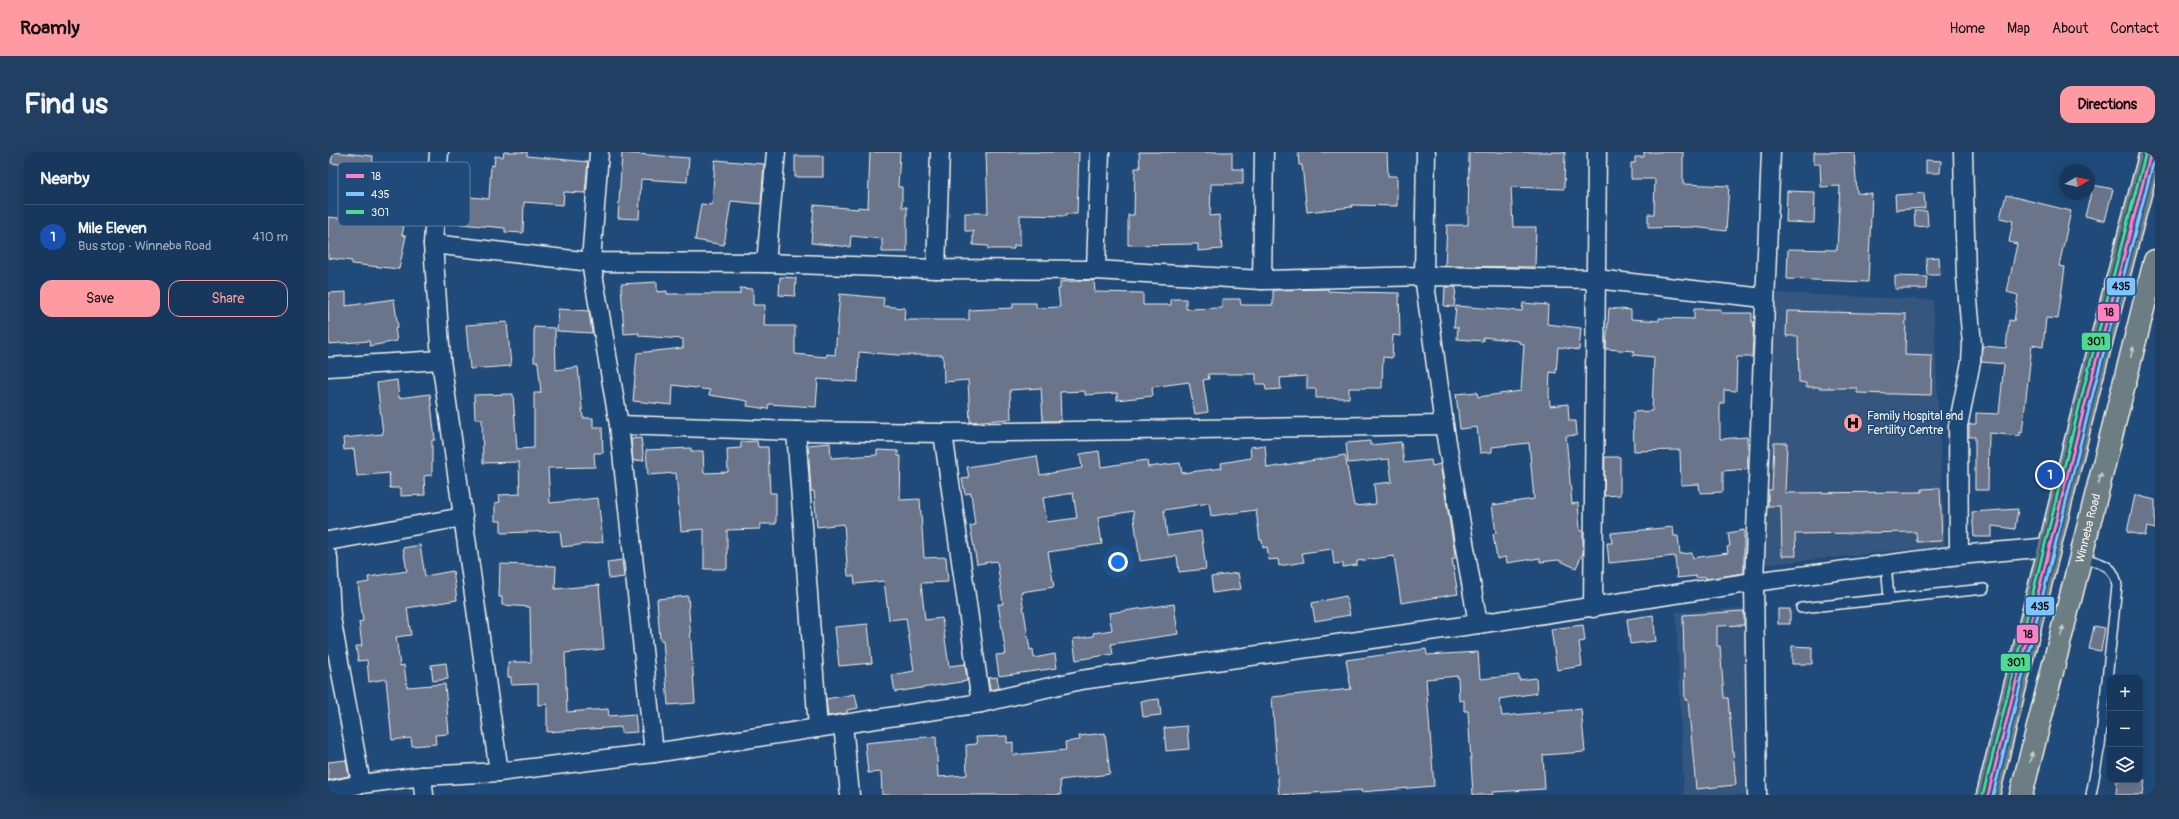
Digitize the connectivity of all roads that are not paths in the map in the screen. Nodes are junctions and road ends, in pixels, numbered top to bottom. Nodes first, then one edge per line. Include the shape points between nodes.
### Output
1 (439, 152) edge
2 (599, 152) edge
3 (776, 152) edge
4 (940, 152) edge
5 (1100, 152) edge
6 (1264, 152) edge
7 (1426, 152) edge
8 (1597, 152) edge
9 (1771, 152) edge
10 (1963, 152) edge
11 (2151, 152) edge
12 (438, 162) edge
13 (434, 226) edge
14 (433, 244) junction
15 (2155, 261) edge
16 (591, 262) junction
17 (766, 262) junction
18 (936, 269) junction
19 (1096, 270) junction
20 (1424, 276) junction
21 (1596, 279) junction
22 (1262, 280) junction
23 (1764, 298) junction
24 (441, 360) junction
25 (328, 367) edge
26 (619, 425) junction
27 (1444, 425) junction
28 (796, 431) junction
29 (943, 433) junction
30 (463, 517) junction
31 (328, 541) edge
32 (2050, 547) junction
33 (1959, 555) junction
34 (2081, 557) junction
35 (328, 558) edge
36 (1886, 564) junction
37 (1754, 582) junction
38 (1984, 589) dead end
39 (1888, 598) junction
40 (1593, 608) junction
41 (1801, 608) dead end
42 (330, 618) edge
43 (1478, 624) junction
44 (981, 703) junction
45 (842, 724) junction
46 (818, 728) junction
47 (654, 753) junction
48 (499, 772) junction
49 (422, 776) junction
50 (361, 784) junction
51 (328, 791) edge
52 (424, 795) edge
53 (850, 795) edge
54 (1757, 795) edge
55 (1988, 795) edge
56 (2021, 795) edge
57 (2091, 795) edge

1 - 12 street
2 - 16 street
3 - 17 street
4 - 18 street
5 - 19 street
6 - 22 street
7 - 20 street
8 - 21 street
9 - 23 street
10 - 33 street via 1966,277 1972,344 1971,362 1958,426
11 - 32 highway
13 - 14 street
14 - 16 street
14 - 24 street
34 -> 15 highway, Winneba Road
16 - 17 street
16 - 26 street
17 - 18 street
18 - 19 street
19 - 22 street
20 - 21 street
20 - 22 street
20 - 27 street
21 - 23 street
21 - 40 street
23 - 37 street
24 - 25 street
24 - 30 street
26 - 28 street
26 - 47 street
27 - 29 street
27 - 43 street
28 - 29 street
28 - 46 street
29 - 44 street
30 - 31 street
30 - 48 street
32 - 33 street
32 - 55 highway
33 - 36 street
56 -> 34 highway, Winneba Road
34 - 57 lane via 2109,567 2115,573 2117,586 2100,745
35 - 42 street
36 - 37 street
36 - 39 lane
37 - 40 street
37 - 54 street
38 - 39 lane
39 - 41 lane
40 - 43 street
42 - 50 street
43 - 44 street via 1081,680
44 - 45 street
45 - 46 street
45 - 53 street
46 - 47 street
47 - 48 street
48 - 49 street
49 - 50 street
49 - 52 street
50 - 51 street

